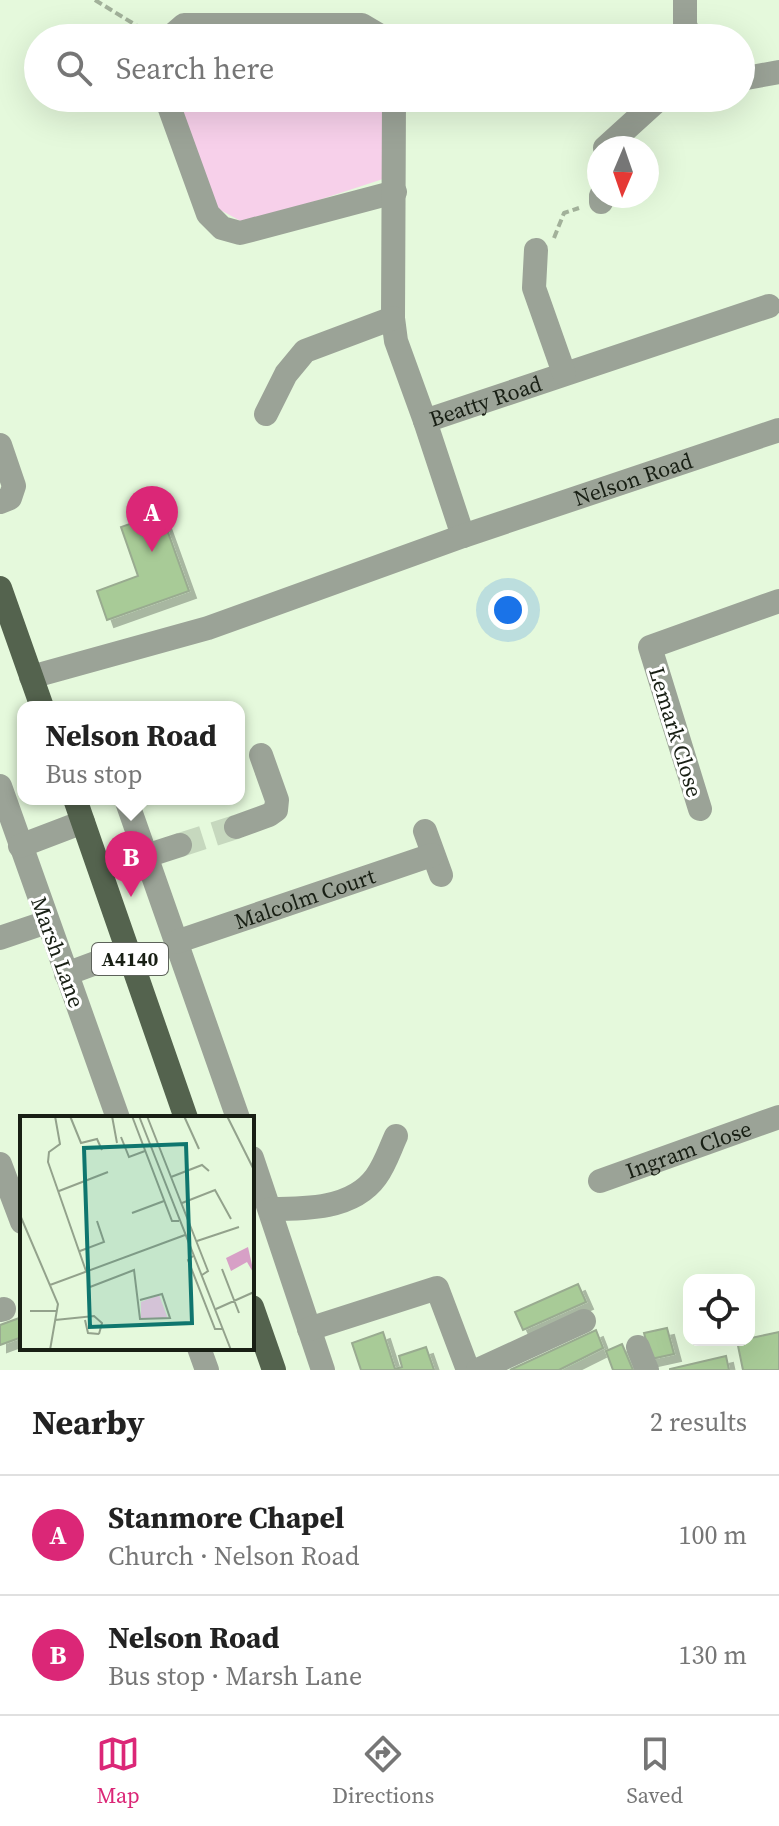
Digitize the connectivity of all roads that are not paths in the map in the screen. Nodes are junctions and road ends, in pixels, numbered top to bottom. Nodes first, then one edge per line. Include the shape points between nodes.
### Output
1 (685, 0) edge
2 (685, 24) edge
3 (779, 72) edge
4 (755, 76) edge
5 (171, 112) edge
6 (394, 112) edge
7 (645, 112) edge
8 (618, 136) edge
9 (395, 192) junction
10 (536, 250) road end
11 (769, 306) dead end
12 (393, 318) junction
13 (564, 373) junction
14 (266, 414) dead end
15 (425, 421) junction
16 (779, 430) edge
17 (0, 445) edge
18 (0, 502) edge
19 (463, 536) junction
20 (0, 588) edge
21 (779, 601) edge
22 (31, 677) junction
23 (40, 701) edge
24 (261, 755) dead end
25 (0, 786) edge
26 (77, 805) edge
27 (128, 805) edge
28 (700, 809) dead end
29 (83, 822) junction
30 (236, 827) tunnel mouth
31 (425, 831) dead end
32 (180, 845) tunnel mouth
33 (20, 846) junction
34 (146, 856) junction
35 (47, 922) junction
36 (0, 938) edge
37 (176, 942) junction
38 (128, 951) junction
39 (66, 974) junction
40 (117, 1116) edge
41 (185, 1116) edge
42 (237, 1116) edge
43 (779, 1117) edge
44 (396, 1136) dead end
45 (20, 1158) edge
46 (0, 1164) edge
47 (254, 1164) edge
48 (600, 1181) dead end
49 (270, 1209) junction
50 (20, 1217) edge
51 (254, 1313) edge
52 (584, 1321) dead end
53 (309, 1329) junction
54 (638, 1347) dead end
55 (200, 1350) edge
56 (207, 1370) edge
57 (274, 1370) edge
58 (323, 1370) edge
59 (468, 1370) edge
60 (478, 1370) edge
61 (647, 1370) edge

1 - 2 street
3 - 4 street
5 - 9 street via 208,214 222,228 240,233
6 - 9 street, Beatty Road
7 - 8 street
9 - 12 street, Beatty Road
10 - 13 street via 534,288
11 - 13 street, Beatty Road
12 - 14 street via 305,351 286,374
12 - 15 street, Beatty Road
13 - 15 street, Beatty Road
15 - 19 street
16 - 19 street, Nelson Road
17 - 18 street via 14,486 10,498
19 - 22 street, Nelson Road via 208,628
20 - 22 main road
21 - 28 street, Lemark Close via 650,647
22 - 23 main road
24 - 30 street via 276,810
25 - 33 street, Marsh Lane
26 - 29 main road, A4140
27 - 34 street
29 - 33 street
29 - 38 main road, A4140
31 - 37 street, Malcolm Court via 436,865
32 - 34 street
33 - 35 street, Marsh Lane
34 - 37 street
35 - 36 street
35 - 39 street, Marsh Lane
37 - 42 street
38 - 39 street
38 - 41 main road, A4140
39 - 40 street, Marsh Lane
43 - 48 street, Ingram Close
44 - 49 street via 378,1175 364,1191 339,1203
45 - 46 street
46 - 50 street
47 - 49 street
49 - 53 street
51 - 57 main road
52 - 60 street
53 - 58 street
53 - 59 street via 437,1288
54 - 61 street
55 - 56 street

